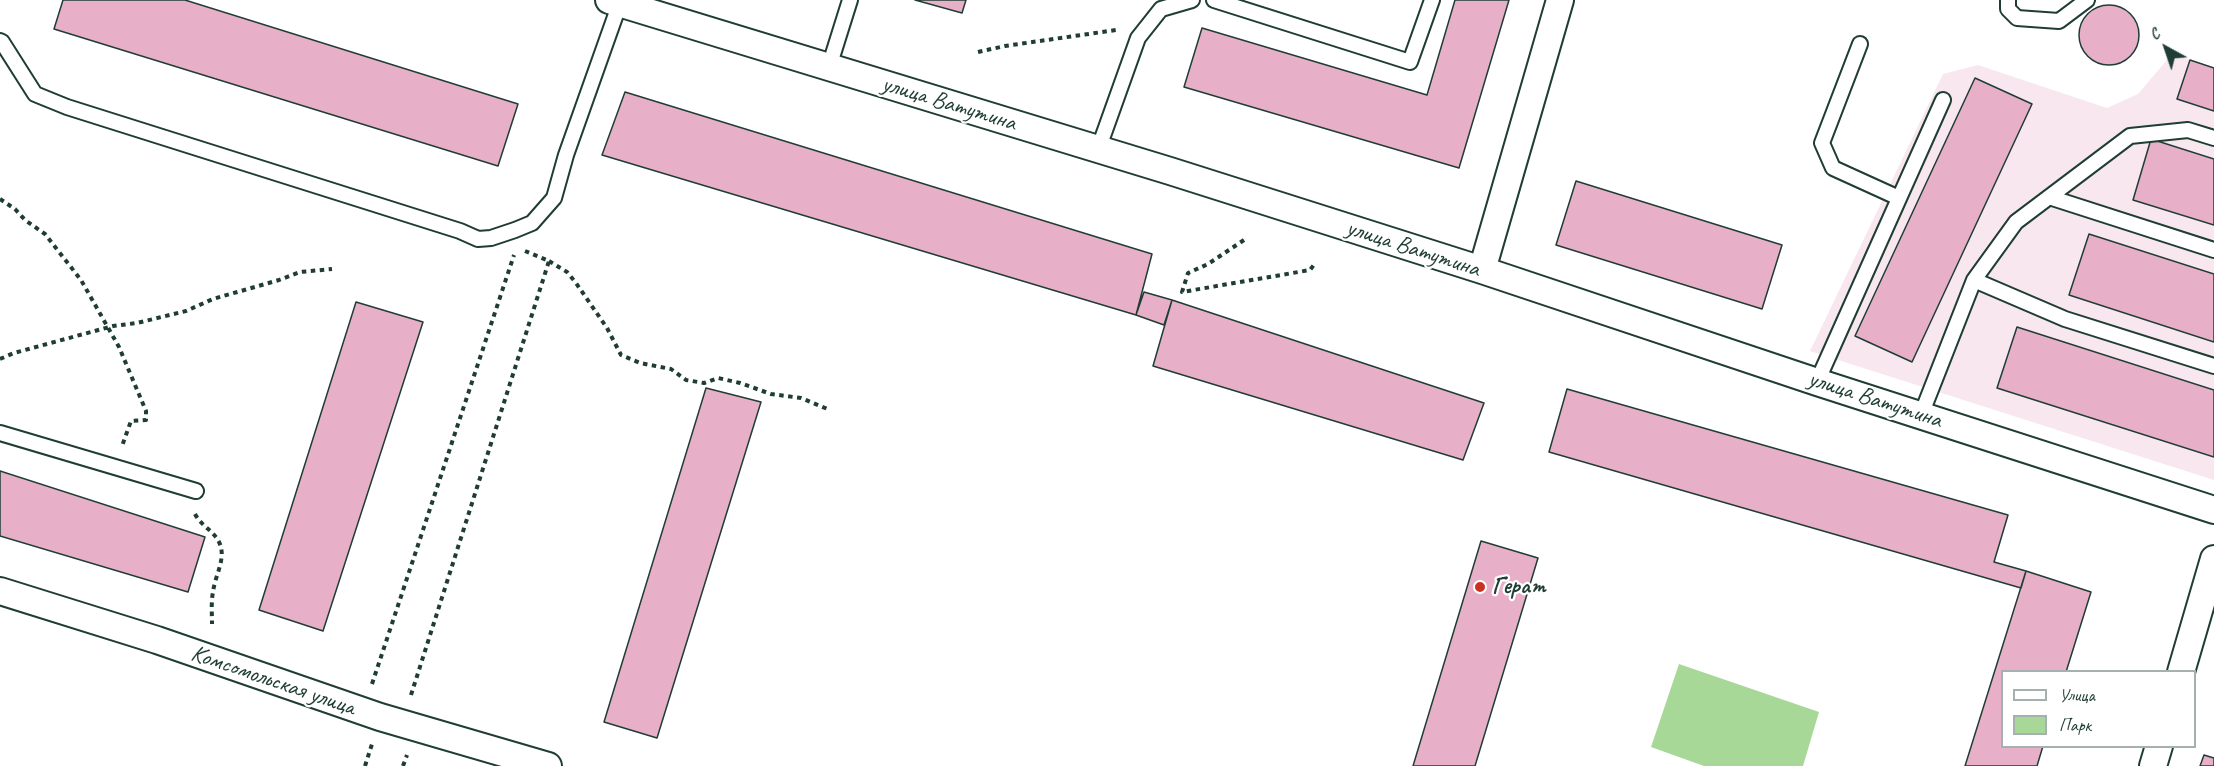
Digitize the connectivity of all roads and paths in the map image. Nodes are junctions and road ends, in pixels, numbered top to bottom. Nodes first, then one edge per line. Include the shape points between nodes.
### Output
1 (850, 0) edge
2 (1192, 0) edge
3 (1432, 0) edge
4 (1560, 0) edge
5 (2008, 0) edge
6 (2087, 0) edge
7 (616, 1) edge
8 (1218, 1) edge
9 (1149, 24) junction
10 (0, 41) edge
11 (1860, 44) dead end
12 (978, 52) dead end
13 (829, 67) junction
14 (1943, 100) dead end
15 (2214, 138) edge
16 (1098, 150) junction
17 (2049, 197) junction
18 (1899, 198) junction
19 (0, 199) edge
20 (1244, 240) dead end
21 (2214, 250) edge
22 (549, 261) junction
23 (1316, 262) dead end
24 (332, 269) dead end
25 (1482, 270) junction
26 (1974, 280) junction
27 (109, 328) junction
28 (0, 359) edge
29 (2214, 366) edge
30 (1817, 382) junction
31 (831, 410) dead end
32 (1921, 415) junction
33 (0, 433) edge
34 (114, 467) junction
35 (192, 490) joint
36 (2214, 510) edge
37 (2214, 559) edge
38 (0, 591) edge
39 (212, 624) dead end
40 (2182, 670) edge
41 (371, 685) dead end
42 (411, 695) dead end
43 (2159, 748) edge
44 (548, 766) edge
45 (2153, 766) edge

1 - 13 lane
2 - 9 lane via 1161,9
3 - 8 lane via 1410,62
4 - 25 street
5 - 6 lane via 2008,9 2017,18 2059,21
7 - 10 lane via 554,198 532,223 478,239 35,94
7 - 13 street, улица Ватутина
9 - 12 path
9 - 16 lane via 1137,38
11 - 18 lane via 1822,143 1833,168
13 - 16 street, улица Ватутина
14 - 18 lane
15 - 17 lane via 2188,130 2130,136
16 - 25 street, улица Ватутина
17 - 21 lane
17 - 26 lane via 2016,222
18 - 30 lane
19 - 27 path via 52,242 81,280
20 - 23 path via 1188,273 1182,292 1310,270
22 - 31 path via 576,283 621,355 671,369 686,380 704,383 718,378 771,394 801,398
22 - 41 path via 516,249
22 - 42 path
24 - 27 path via 300,272 186,311
25 - 30 street, улица Ватутина
26 - 29 lane via 2065,319
26 - 32 lane
27 - 28 path
27 - 34 path via 146,411 146,420 131,421
30 - 32 street, улица Ватутина
32 - 36 street, улица Ватутина
33 - 34 lane
34 - 35 lane
35 - 39 path via 193,511 200,524 220,543 222,560 213,593
37 - 40 street
38 - 44 street, Комсомольская улица via 380,717
43 - 45 street

